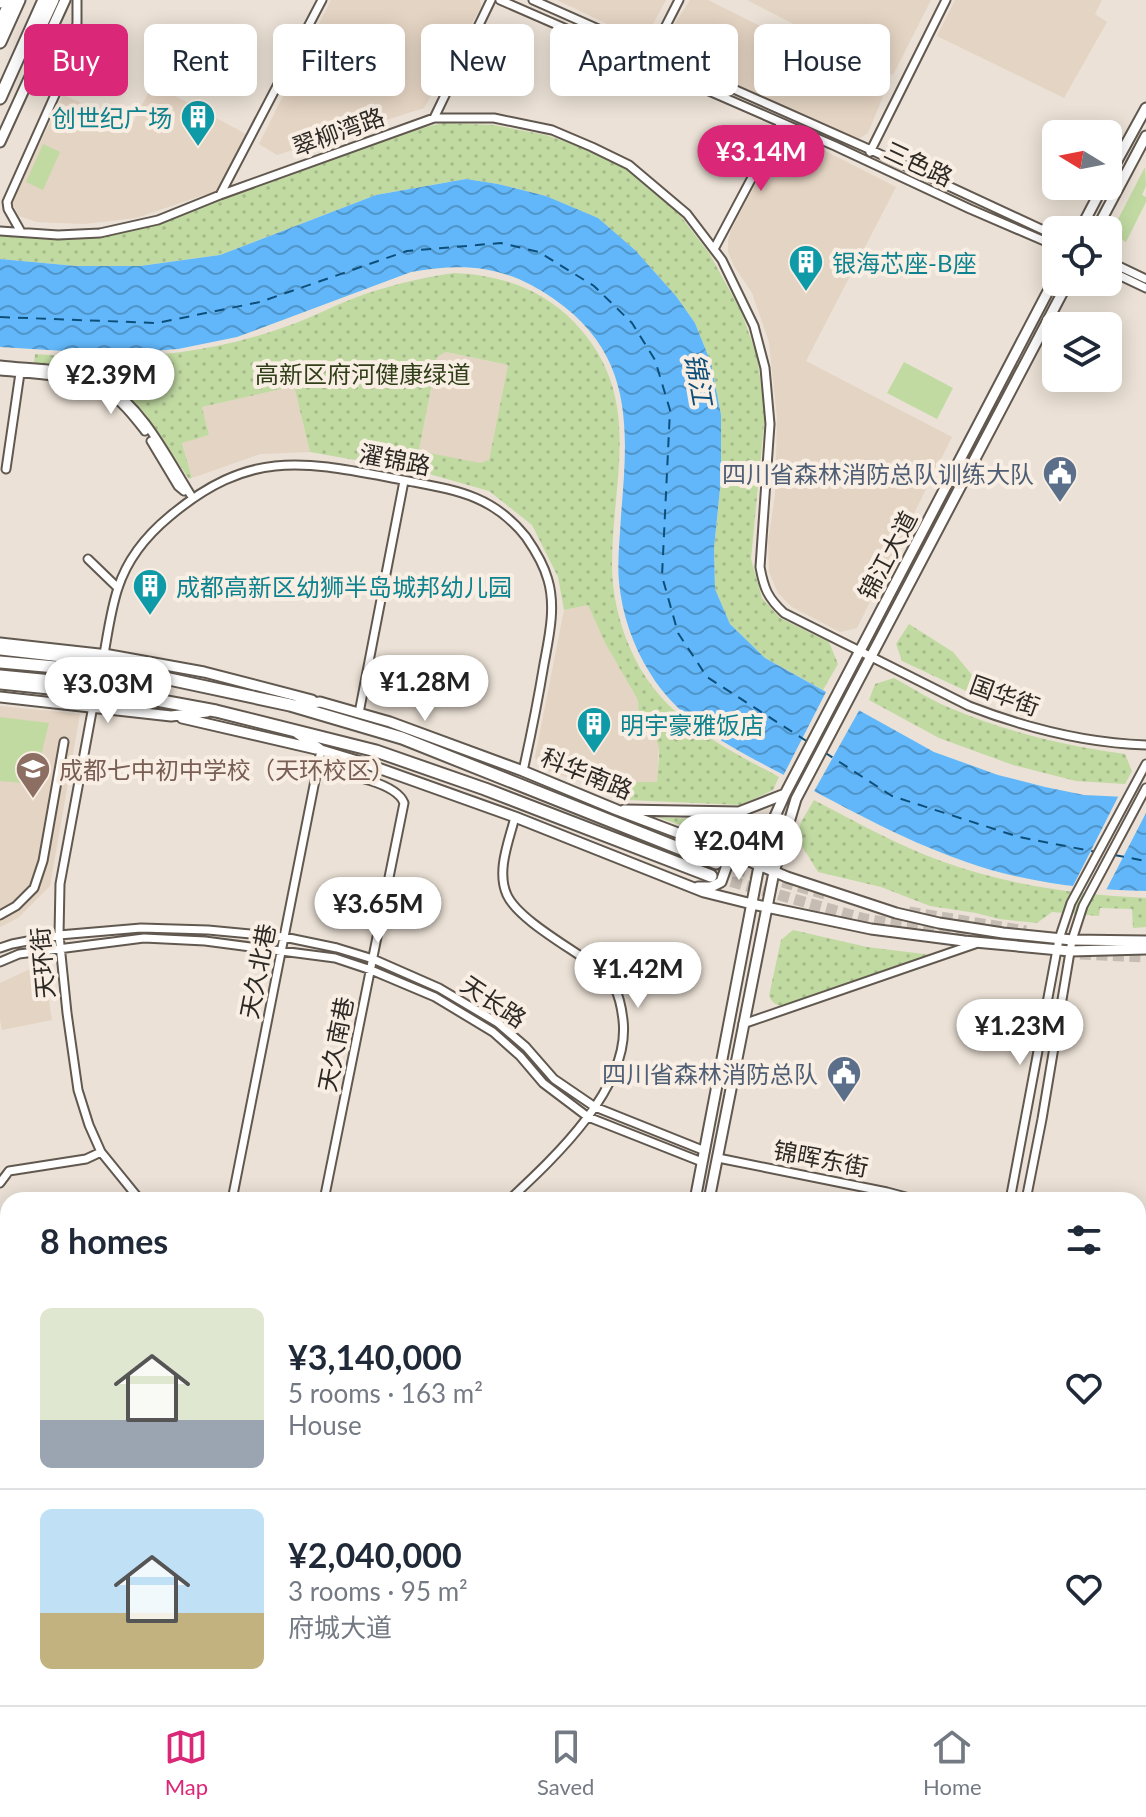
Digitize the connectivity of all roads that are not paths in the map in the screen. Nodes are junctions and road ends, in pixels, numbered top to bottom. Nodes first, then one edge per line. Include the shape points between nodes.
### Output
1 (11, 0) edge
2 (19, 0) edge
3 (44, 0) edge
4 (53, 0) edge
5 (65, 0) edge
6 (77, 0) edge
7 (322, 0) edge
8 (491, 0) edge
9 (500, 0) edge
10 (533, 0) edge
11 (679, 0) edge
12 (946, 0) edge
13 (0, 24) edge
14 (556, 24) edge
15 (587, 24) edge
16 (667, 24) edge
17 (0, 42) edge
18 (9, 79) junction
19 (738, 91) edge
20 (721, 96) edge
21 (0, 98) edge
22 (1146, 108) edge
23 (434, 118) junction
24 (781, 123) junction
25 (1146, 136) edge
26 (0, 142) edge
27 (871, 150) junction
28 (1122, 152) edge
29 (866, 160) junction
30 (220, 195) junction
31 (7, 202) junction
32 (0, 213) edge
33 (1103, 216) edge
34 (1042, 229) edge
35 (0, 231) edge
36 (21, 232) junction
37 (1042, 240) edge
38 (714, 249) junction
39 (1122, 268) edge
40 (1122, 277) edge
41 (1146, 279) edge
42 (1146, 288) edge
43 (1046, 296) edge
44 (1061, 296) edge
45 (0, 368) edge
46 (20, 373) junction
47 (6, 469) dead end
48 (404, 481) junction
49 (192, 497) junction
50 (88, 559) dead end
51 (118, 588) junction
52 (0, 646) edge
53 (860, 651) junction
54 (104, 654) junction
55 (870, 656) junction
56 (0, 662) edge
57 (132, 674) junction
58 (0, 676) edge
59 (155, 676) junction
60 (0, 683) edge
61 (129, 695) junction
62 (0, 697) edge
63 (320, 702) junction
64 (290, 705) junction
65 (93, 706) junction
66 (216, 711) junction
67 (359, 713) junction
68 (171, 716) junction
69 (295, 731) junction
70 (402, 738) junction
71 (446, 741) junction
72 (64, 742) dead end
73 (1146, 745) edge
74 (321, 750) junction
75 (376, 751) junction
76 (1144, 768) edge
77 (317, 769) junction
78 (523, 771) junction
79 (400, 775) junction
80 (1146, 788) edge
81 (785, 794) junction
82 (617, 810) junction
83 (515, 817) junction
84 (772, 823) junction
85 (718, 848) junction
86 (716, 863) tunnel mouth
87 (759, 866) junction
88 (774, 872) junction
89 (711, 876) tunnel mouth
90 (691, 886) junction
91 (752, 904) junction
92 (767, 908) junction
93 (0, 915) edge
94 (59, 935) junction
95 (284, 937) junction
96 (1072, 940) junction
97 (1146, 941) edge
98 (978, 942) junction
99 (1058, 944) junction
100 (0, 948) edge
101 (61, 948) junction
102 (1146, 949) edge
103 (282, 950) junction
104 (1070, 951) junction
105 (373, 959) junction
106 (0, 962) edge
107 (371, 970) junction
108 (743, 1024) junction
109 (595, 1107) junction
110 (588, 1117) junction
111 (101, 1152) junction
112 (704, 1157) junction
113 (718, 1158) junction
114 (0, 1183) edge
115 (134, 1192) edge
116 (234, 1192) edge
117 (326, 1192) edge
118 (518, 1192) edge
119 (697, 1192) edge
120 (711, 1192) edge
121 (887, 1192) edge
122 (1012, 1192) edge
123 (1028, 1192) edge

1 - 13 highway
2 - 17 highway
3 - 18 highway
4 - 18 highway via 26,58
5 - 26 main road
6 - 31 street via 67,68
7 - 30 street
8 - 23 street
9 - 14 street, 三色路
10 - 15 street, 三色路
11 - 16 street
12 - 27 street
18 - 21 highway
19 - 27 street, 三色路
20 - 24 street, 三色路
22 - 28 main road
23 - 30 street, 翠柳湾路
23 - 38 street, 翠柳湾路 via 494,118 552,130 592,147 629,165 687,214
24 - 29 street, 三色路
24 - 38 street
25 - 33 main road
27 - 29 street
27 - 34 street, 三色路
29 - 37 street, 三色路
30 - 36 street, 翠柳湾路 via 158,220 100,233
31 - 32 street
31 - 36 street
35 - 36 street, 翠柳湾路
38 - 53 street, 翠柳湾路 via 754,326 765,368 770,424 763,586 784,613
39 - 41 street
40 - 42 street
43 - 53 main road, 锦江大道
44 - 55 main road, 锦江大道
45 - 46 street
45 - 49 street via 59,371 103,383 141,416
46 - 47 street
46 - 49 street via 60,377 112,396 144,430 178,486
48 - 49 street, 濯锦路 via 326,466 275,465 224,479
48 - 67 street
48 - 78 street, 濯锦路 via 470,495 497,508 535,549 549,581 549,633
49 - 51 street, 濯锦路 via 146,538
50 - 51 street
51 - 54 street, 濯锦路
52 - 54 main road
52 - 57 highway
53 - 55 street, 国华街
53 - 81 main road, 锦江大道
54 - 59 main road
54 - 63 main road via 204,672
55 - 73 street, 国华街 via 999,718 1089,741
55 - 88 main road, 锦江大道 via 796,799
56 - 57 highway, 科华南路
57 - 59 highway, 科华南路
58 - 61 highway, 科华南路 via 93,685
59 - 64 highway, 科华南路
60 - 61 highway
61 - 66 highway, 科华南路
62 - 65 main road
63 - 64 main road, 科华南路
63 - 67 main road, 科华南路
64 - 70 highway, 科华南路
65 - 68 main road
65 - 94 street, 天环街 via 60,884
66 - 68 main road
66 - 69 highway, 科华南路
67 - 71 main road, 科华南路
68 - 74 main road
69 - 74 main road, 科华南路
69 - 75 highway, 科华南路
70 - 71 main road
70 - 86 highway, 科华南路
71 - 78 main road, 科华南路
72 - 93 street via 34,888
74 - 77 street, 天久北巷
74 - 79 main road, 科华南路
75 - 79 main road
75 - 89 highway, 科华南路
76 - 99 street via 1071,903
77 - 95 street, 天久北巷
77 - 105 street, 天久南巷 via 371,782 396,792 404,803
78 - 82 main road, 科华南路
79 - 83 main road, 科华南路
80 - 96 street via 1083,906
81 - 82 main road via 739,812
81 - 84 main road, 锦江大道
82 - 85 main road, 科华南路
83 - 90 main road, 科华南路
83 - 109 street via 502,876 507,895 532,922 606,975 622,1005 623,1048
84 - 85 main road via 737,848
84 - 87 main road, 锦江大道
85 - 87 main road, 科华南路
85 - 90 main road via 725,856 721,882
87 - 88 main road, 科华南路
87 - 91 main road, 锦江大道
88 - 92 main road, 锦江大道
88 - 99 main road, 科华南路 via 896,913
90 - 91 main road, 科华南路
91 - 92 main road, 科华南路
91 - 112 main road, 锦江大道
92 - 98 main road, 科华南路 via 871,929
92 - 108 main road, 锦江大道
94 - 95 street, 天长路 via 141,928
94 - 100 street, 天长路
94 - 101 street, 天环街
95 - 103 street, 天久北巷
95 - 105 street, 天长路
96 - 97 main road, 科华南路
96 - 99 main road, 科华南路
96 - 104 street
98 - 99 main road, 科华南路
98 - 108 street
99 - 104 main road, 科华南路
99 - 122 street
101 - 103 street, 天长路 via 144,938
101 - 106 street, 天长路
101 - 111 street, 天环街 via 78,1090
102 - 104 main road, 科华南路
103 - 107 street, 天长路
103 - 116 street, 天久北巷
104 - 123 street
105 - 107 street, 天久南巷
105 - 109 street, 天长路 via 439,988 498,1023 554,1079
107 - 110 street, 天长路 via 435,997 493,1032 543,1083
107 - 117 street, 天久南巷
108 - 113 main road, 锦江大道
109 - 110 street
109 - 112 street, 天长路
110 - 112 street, 天长路
110 - 118 street
111 - 114 street via 9,1171
111 - 115 street, 天环街
112 - 119 main road, 锦江大道
113 - 120 main road, 锦江大道
113 - 121 street, 锦晖东街

